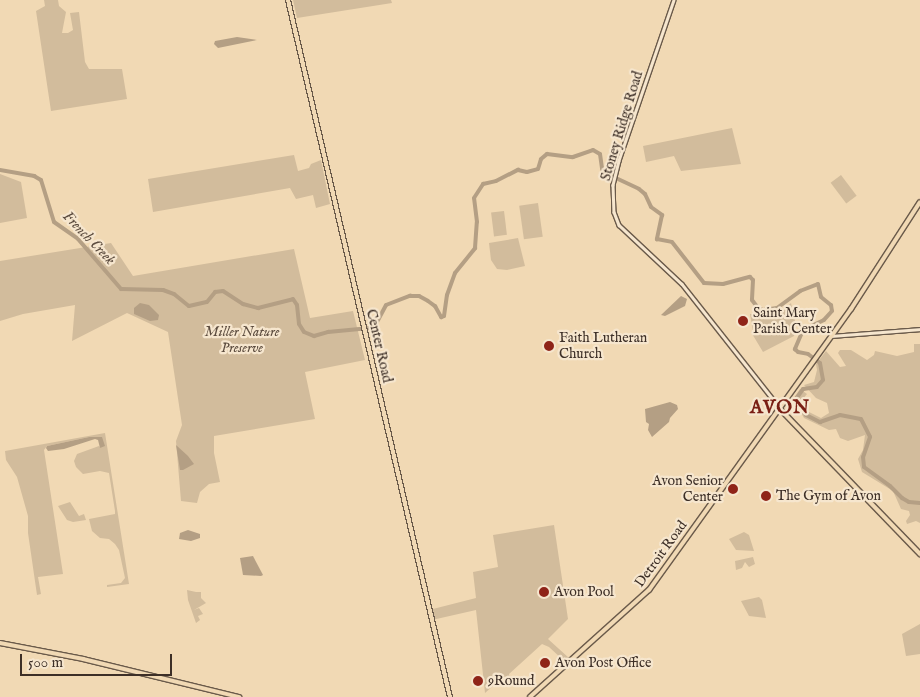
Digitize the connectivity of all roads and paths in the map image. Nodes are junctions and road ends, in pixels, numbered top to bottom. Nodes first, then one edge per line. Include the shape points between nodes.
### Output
1 (288, 0) edge
2 (674, 0) edge
3 (920, 202) edge
4 (920, 329) edge
5 (832, 336) junction
6 (780, 409) junction
7 (920, 554) edge
8 (0, 643) edge
9 (239, 697) edge
10 (450, 697) edge
11 (530, 697) edge

1 - 10 main road, Center Road
2 - 6 street, Stoney Ridge Road via 619,161 612,192 614,212 619,225 682,284
3 - 5 main road, Detroit Road
4 - 5 street
5 - 6 main road, Detroit Road
6 - 7 main road
6 - 11 main road, Detroit Road via 645,596
8 - 9 main road via 83,659

